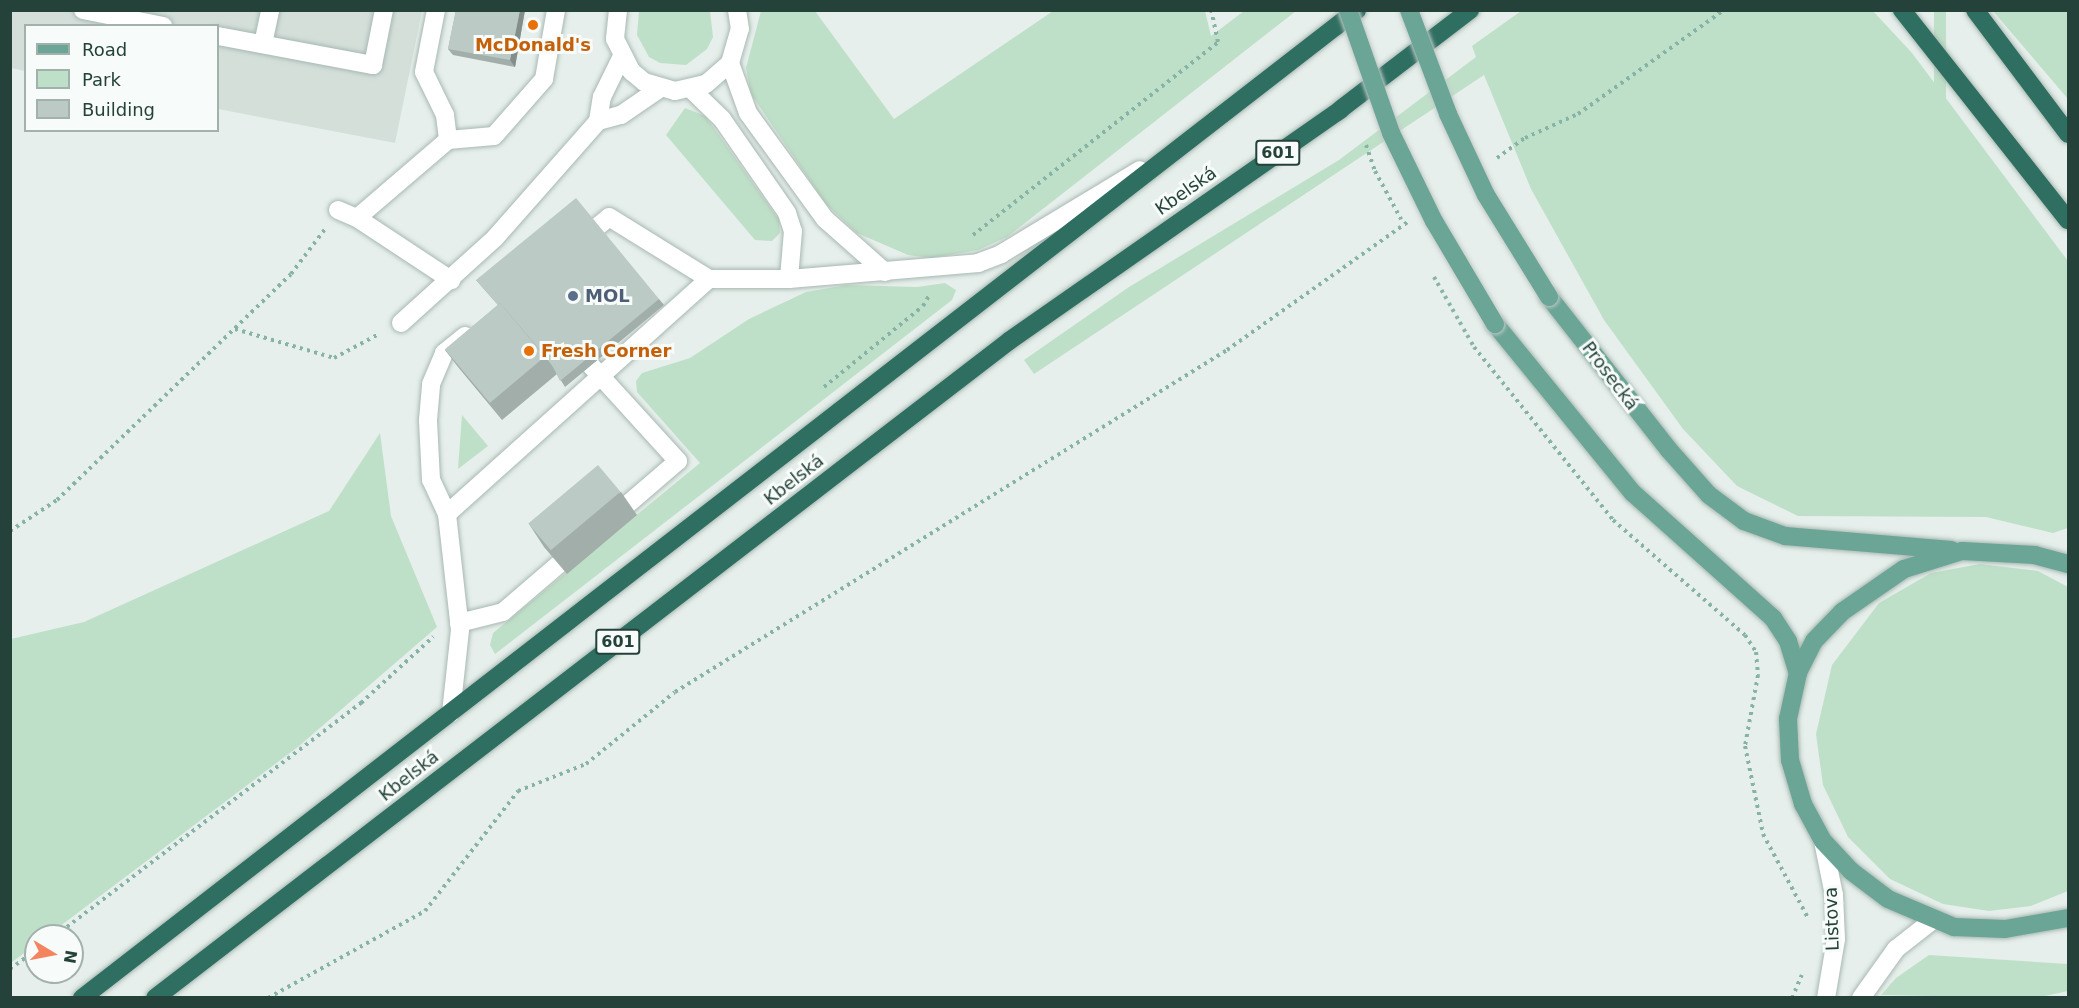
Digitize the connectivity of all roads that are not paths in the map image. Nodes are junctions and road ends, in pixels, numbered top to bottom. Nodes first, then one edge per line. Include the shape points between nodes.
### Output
1 (83, 10) edge
2 (270, 10) edge
3 (384, 10) edge
4 (436, 10) edge
5 (556, 10) edge
6 (618, 10) edge
7 (1348, 10) edge
8 (1357, 10) edge
9 (1409, 10) edge
10 (1470, 10) edge
11 (1902, 10) edge
12 (1975, 10) edge
13 (738, 11) edge
14 (128, 15) edge
15 (157, 24) edge
16 (219, 36) edge
17 (263, 44) junction
18 (621, 58) junction
19 (730, 63) junction
20 (659, 89) junction
21 (692, 90) junction
22 (598, 121) junction
23 (2068, 134) edge
24 (1195, 137) junction
25 (448, 140) junction
26 (338, 210) road end
27 (357, 218) junction
28 (2068, 220) edge
29 (565, 253) edge
30 (885, 272) junction
31 (709, 279) junction
32 (789, 279) junction
33 (450, 280) junction
34 (400, 323) road end
35 (479, 325) edge
36 (561, 333) edge
37 (601, 376) junction
38 (628, 504) dead end
39 (447, 514) junction
40 (1962, 550) junction
41 (559, 564) edge
42 (2068, 564) edge
43 (459, 623) junction
44 (1798, 673) junction
45 (451, 713) junction
46 (1823, 841) junction
47 (1933, 920) junction
48 (2065, 921) edge
49 (82, 998) edge
50 (155, 998) edge
51 (1826, 998) edge
52 (1861, 998) edge

1 - 14 street
2 - 17 street
3 - 17 street via 373,65
4 - 25 street via 424,72 445,115
5 - 25 street via 544,79 494,136
6 - 18 street via 615,39
7 - 44 main road, bridge via 1391,133 1434,221 1495,324 1633,493 1773,618 1788,640
8 - 24 highway, Kbelská / 601
9 - 40 main road, Prosecká, bridge via 1448,114 1486,195 1549,297 1709,495 1744,521 1785,536
10 - 50 highway, Kbelská / 601 via 1341,109 1009,341
11 - 28 highway
12 - 23 highway
13 - 19 street via 737,46
14 - 15 street
16 - 17 street
18 - 20 street via 631,71
18 - 22 street via 602,97
19 - 21 street via 720,75
19 - 30 street via 748,113 825,219
20 - 21 street
20 - 22 street via 621,115
21 - 32 street via 722,119 787,213 793,231
22 - 33 street via 495,238
24 - 30 street via 1001,254 959,267
24 - 45 highway, Kbelská / 601
25 - 27 street
26 - 27 street
27 - 33 street
29 - 31 street via 609,218
30 - 32 street
31 - 32 street
31 - 37 street
33 - 34 street
35 - 39 street via 444,353 431,384 431,480
36 - 37 street
37 - 38 street via 678,461
37 - 39 street
39 - 43 street
40 - 42 main road, Prosecká via 2035,555
40 - 44 main road via 1904,569 1842,612 1814,641
41 - 43 street via 503,612
43 - 45 street
44 - 46 main road via 1788,719 1790,760 1803,804
45 - 49 highway, Kbelská / 601
46 - 47 main road via 1851,872 1888,899
46 - 51 street, Listova via 1834,895 1836,939
47 - 48 main road via 1954,927 2005,929
47 - 52 street via 1896,949

